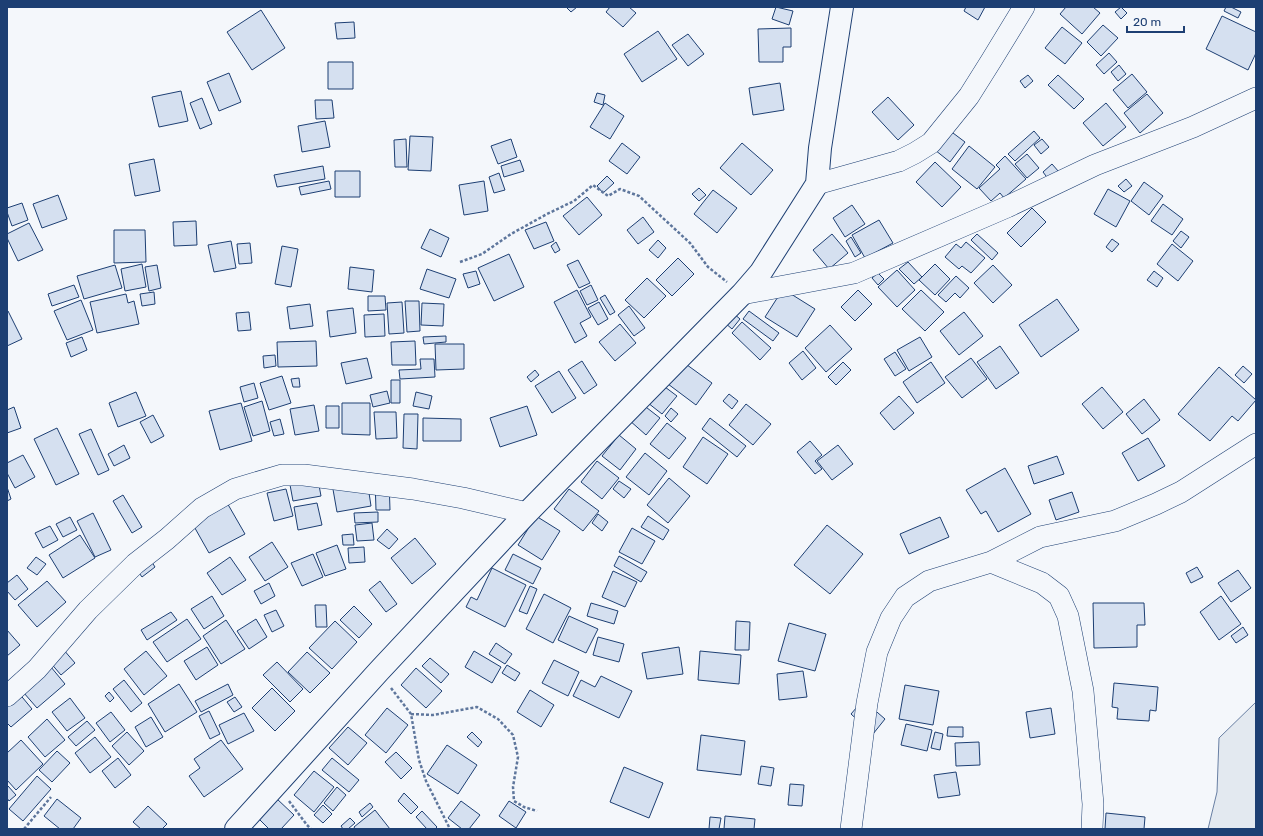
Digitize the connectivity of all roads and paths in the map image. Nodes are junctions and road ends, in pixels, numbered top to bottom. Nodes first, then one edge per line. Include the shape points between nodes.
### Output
1 (842, 7) edge
2 (1024, 7) edge
3 (1256, 98) edge
4 (817, 184) junction
5 (460, 262) dead end
6 (742, 294) junction
7 (1256, 444) edge
8 (527, 513) junction
9 (991, 562) junction
10 (379, 671) junction
11 (7, 696) edge
12 (411, 714) junction
13 (275, 786) junction
14 (51, 797) dead end
15 (537, 811) dead end
16 (24, 829) edge
17 (236, 829) edge
18 (312, 829) edge
19 (450, 829) edge
20 (851, 829) edge
21 (1092, 829) edge

1 - 4 main road via 820,148
2 - 4 street via 969,96 932,143 899,160
3 - 6 street via 1193,127 1089,168 1007,207 854,273
4 - 6 main road via 761,272
5 - 6 path via 482,254 511,234 574,201 593,185 608,196 620,189 639,196 690,242 708,267
6 - 8 main road
7 - 9 street via 1182,492 1156,504 1115,521 1040,537
8 - 10 main road
8 - 11 street via 413,489 304,475 282,475 236,489 202,508 135,564 88,610 37,669
9 - 20 street via 930,581 905,597 891,618 877,652 866,703
9 - 21 street via 1042,583 1059,596 1068,616 1083,690 1093,804
10 - 12 path
10 - 13 main road
12 - 15 path via 433,714 477,707 498,718 513,735 518,757 513,787 514,800 524,807
12 - 19 path via 419,760 426,781
13 - 17 main road
13 - 18 path
14 - 16 path

